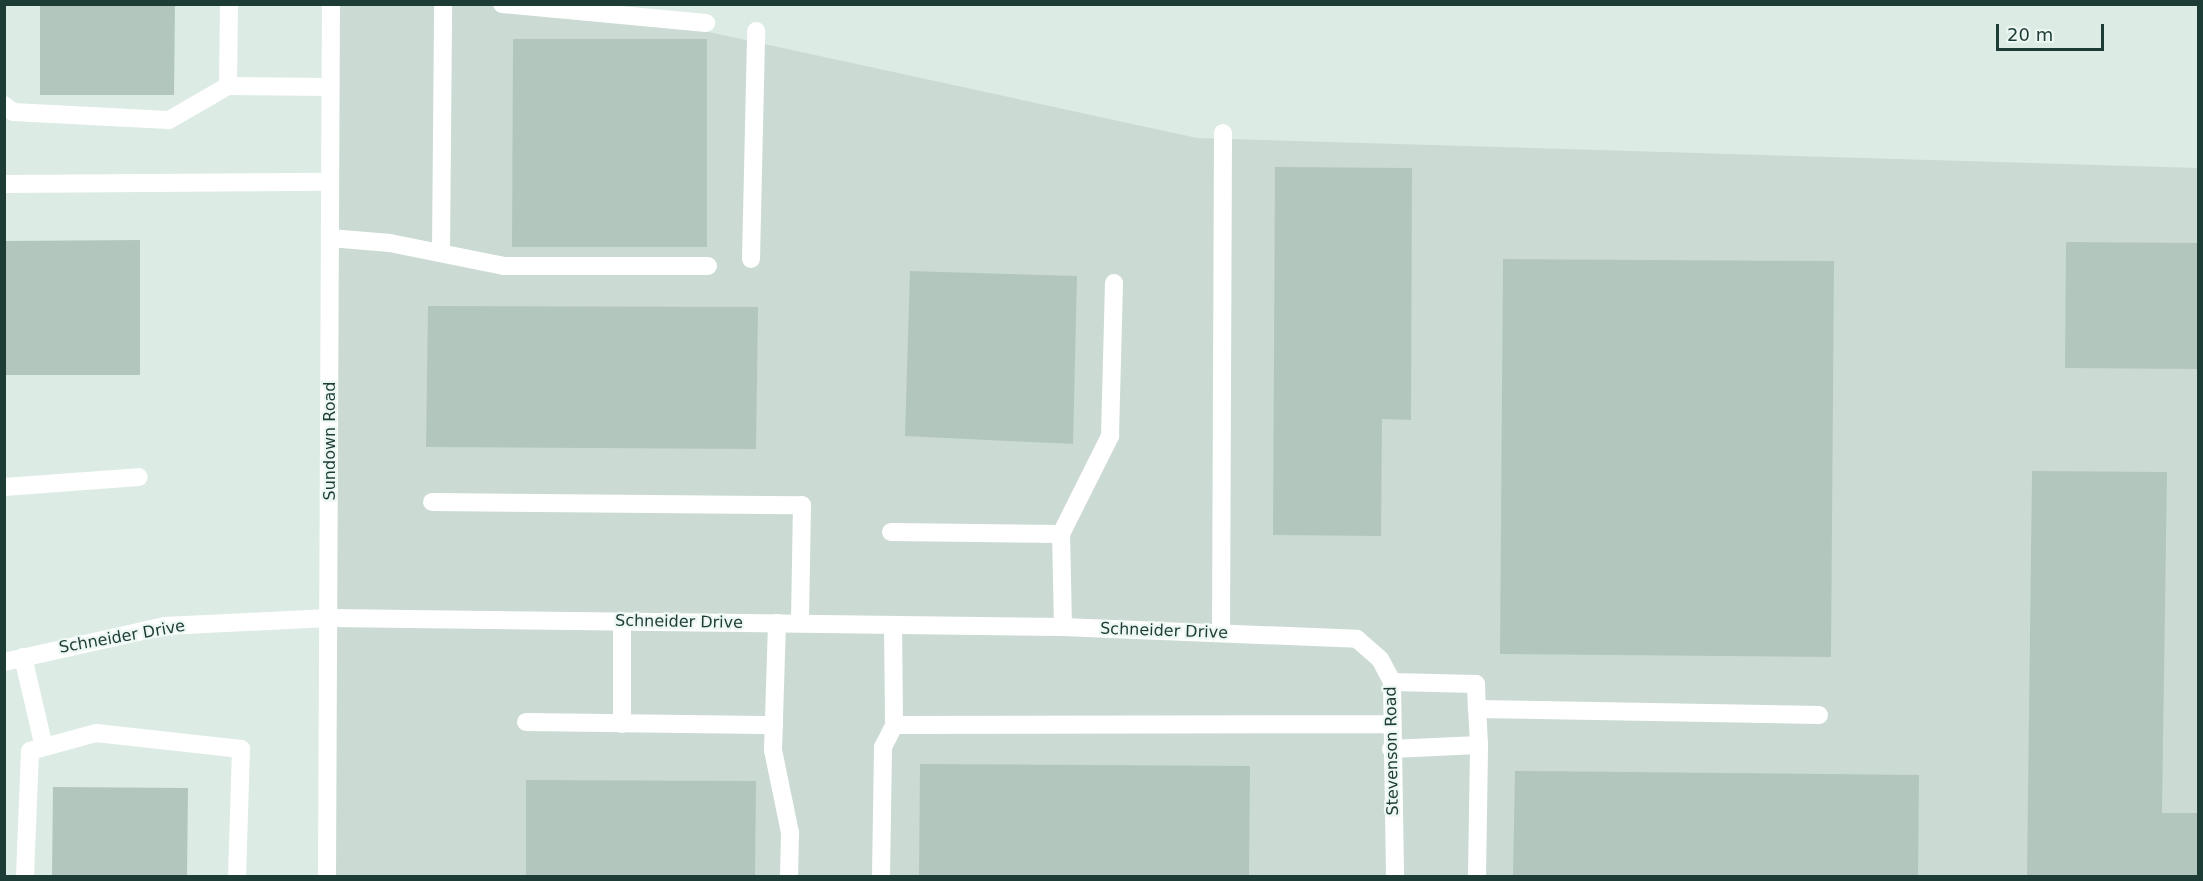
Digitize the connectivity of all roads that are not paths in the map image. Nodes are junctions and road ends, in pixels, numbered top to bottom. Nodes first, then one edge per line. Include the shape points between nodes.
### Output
1 (229, 4) edge
2 (331, 4) edge
3 (443, 4) edge
4 (502, 4) edge
5 (705, 22) dead end
6 (756, 31) dead end
7 (228, 86) junction
8 (330, 87) junction
9 (4, 105) edge
10 (1223, 133) dead end
11 (330, 182) junction
12 (4, 184) edge
13 (330, 238) junction
14 (441, 251) junction
15 (751, 259) dead end
16 (708, 266) dead end
17 (1114, 283) dead end
18 (139, 477) dead end
19 (4, 487) edge
20 (432, 502) dead end
21 (891, 532) dead end
22 (1061, 534) junction
23 (329, 618) junction
24 (622, 622) junction
25 (800, 623) junction
26 (777, 624) junction
27 (892, 625) junction
28 (1063, 627) junction
29 (1221, 633) junction
30 (1357, 639) joint
31 (23, 657) junction
32 (4, 662) edge
33 (1392, 682) junction
34 (1477, 709) junction
35 (1819, 715) dead end
36 (526, 722) dead end
37 (622, 724) junction
38 (1392, 724) junction
39 (774, 725) junction
40 (894, 725) junction
41 (1479, 745) junction
42 (44, 747) junction
43 (1391, 749) junction
44 (25, 876) edge
45 (237, 876) edge
46 (327, 876) edge
47 (789, 876) edge
48 (881, 876) edge
49 (1395, 876) edge
50 (1477, 876) edge

1 - 7 street
2 - 8 street, Sundown Road
3 - 14 street
4 - 5 street
6 - 15 street
7 - 8 street
7 - 9 street via 169,120 13,112
8 - 11 street, Sundown Road
10 - 29 street
11 - 12 street
11 - 13 street, Sundown Road
13 - 14 street
13 - 23 street, Sundown Road
14 - 16 street via 504,266
17 - 22 street via 1110,436
18 - 19 street
20 - 25 street via 802,505
21 - 22 street
22 - 28 street
23 - 24 street, Schneider Drive
23 - 31 street, Schneider Drive via 165,626
23 - 46 street, Sundown Road
24 - 26 street, Schneider Drive
24 - 37 street
25 - 26 street, Schneider Drive
25 - 27 street, Schneider Drive
26 - 39 street
27 - 28 street, Schneider Drive
27 - 40 street
28 - 29 street, Schneider Drive
29 - 30 street, Schneider Drive
30 - 33 street, Stevenson Road via 1380,659
31 - 32 street, Schneider Drive
31 - 42 street
33 - 34 street via 1476,684
33 - 38 street, Stevenson Road
34 - 35 street
34 - 41 street
36 - 37 street
37 - 39 street
38 - 40 street
38 - 43 street, Stevenson Road
39 - 47 street via 773,750 790,834
40 - 48 street via 883,747
41 - 43 street
41 - 50 street
42 - 44 street via 30,751
42 - 45 street via 96,733 241,749
43 - 49 street, Stevenson Road

